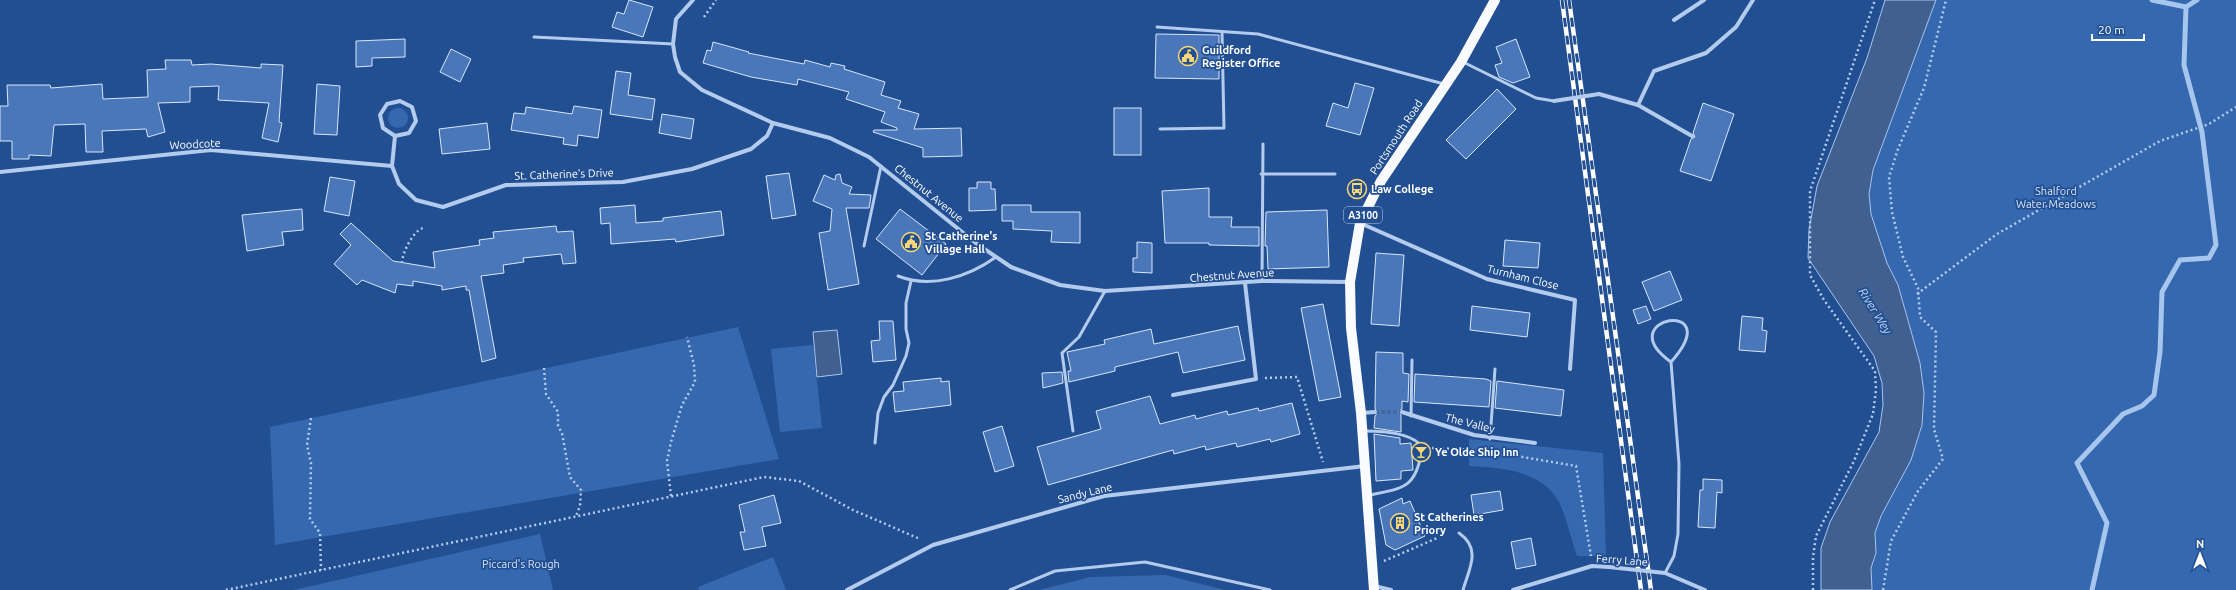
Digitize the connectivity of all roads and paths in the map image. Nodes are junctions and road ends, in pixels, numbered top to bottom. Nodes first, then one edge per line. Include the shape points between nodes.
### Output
1 (693, 0) edge
2 (716, 0) edge
3 (1495, 0) edge
4 (1704, 0) edge
5 (1753, 0) edge
6 (1874, 0) edge
7 (1946, 0) edge
8 (704, 17) dead end
9 (1674, 20) dead end
10 (1157, 27) dead end
11 (1222, 32) junction
12 (534, 37) dead end
13 (673, 44) junction
14 (1461, 62) junction
15 (1446, 84) junction
16 (1554, 101) joint
17 (1638, 106) junction
18 (2236, 107) edge
19 (773, 123) junction
20 (1160, 129) dead end
21 (395, 136) junction
22 (1692, 136) dead end
23 (1263, 144) dead end
24 (392, 166) junction
25 (880, 166) junction
26 (0, 172) edge
27 (1261, 174) junction
28 (1335, 174) dead end
29 (1360, 223) junction
30 (423, 228) dead end
31 (864, 246) dead end
32 (996, 257) junction
33 (402, 263) dead end
34 (898, 276) dead end
35 (911, 281) junction
36 (1262, 281) junction
37 (1350, 282) junction
38 (1245, 283) junction
39 (1105, 291) junction
40 (1917, 294) junction
41 (687, 337) dead end
42 (1412, 360) dead end
43 (1671, 362) junction
44 (544, 368) dead end
45 (1495, 369) dead end
46 (1570, 369) dead end
47 (1256, 379) junction
48 (1173, 395) dead end
49 (1375, 412) tunnel mouth
50 (1402, 412) tunnel mouth
51 (1361, 413) junction
52 (1411, 416) junction
53 (311, 418) dead end
54 (1073, 431) dead end
55 (1362, 431) junction
56 (1490, 438) junction
57 (875, 443) dead end
58 (1535, 443) dead end
59 (1423, 448) junction
60 (1365, 466) junction
61 (1326, 471) junction
62 (1367, 495) junction
63 (671, 496) junction
64 (576, 517) junction
65 (1459, 533) dead end
66 (1437, 538) dead end
67 (933, 545) junction
68 (1372, 566) junction
69 (1592, 566) junction
70 (321, 570) junction
71 (1665, 573) junction
72 (1374, 588) edge
73 (226, 590) edge
74 (847, 590) edge
75 (1010, 590) edge
76 (1270, 590) edge
77 (1391, 590) edge
78 (1464, 590) edge
79 (1513, 590) edge
80 (1705, 590) edge
81 (1813, 590) edge
82 (1883, 590) edge

1 - 13 street, Chestnut Avenue via 676,19
2 - 8 path
3 - 14 main road, Portsmouth Road / A3100
4 - 9 street
5 - 17 street via 1736,27 1706,54 1654,71
6 - 81 path via 1810,191 1810,275 1824,300 1875,371 1876,390 1873,414 1854,461 1816,536
7 - 40 path via 1924,88 1889,177 1894,219 1903,257 1918,288
10 - 11 lane
11 - 15 lane via 1258,34
11 - 20 lane via 1224,128
12 - 13 lane
13 - 19 street, Chestnut Avenue via 680,72 702,90
14 - 15 main road, Portsmouth Road / A3100
14 - 16 lane via 1536,98
15 - 29 main road, Portsmouth Road / A3100 via 1381,181
16 - 17 street, bridge via 1599,94
17 - 22 street
18 - 40 path via 2209,124 2160,141 1997,234
19 - 24 street, St. Catherine's Drive via 767,136 751,149 692,170 623,182 506,185 443,207 416,200 399,184
19 - 25 street, Chestnut Avenue via 830,138 869,157
21 - 21 street via 383,128 380,115 387,104 400,101 412,108 416,121 409,133
21 - 24 street, St. Catherine's Drive
23 - 27 lane
24 - 26 street, Woodcote via 211,150
25 - 31 lane
25 - 32 street, Chestnut Avenue
27 - 28 lane
27 - 36 lane
29 - 37 main road, Portsmouth Road / A3100
29 - 46 street, Turnham Close via 1487,279 1575,300
30 - 33 path via 415,232 402,254
32 - 35 lane via 978,270 952,278 926,282
32 - 39 street, Chestnut Avenue via 1011,267 1060,285
34 - 35 lane
35 - 57 lane via 906,303 909,343 906,356 878,413
36 - 37 street, Chestnut Avenue
36 - 38 street, Chestnut Avenue
37 - 51 main road, Portsmouth Road / A3100 via 1351,328
38 - 39 street, Chestnut Avenue
38 - 47 street
39 - 54 lane via 1079,337 1062,353
40 - 82 path via 1920,317 1936,332 1934,429 1943,459 1918,491 1891,541
41 - 63 path via 695,382 682,405 670,442 667,461
42 - 52 lane
43 - 43 lane via 1660,355 1652,336 1655,327 1663,321 1674,319 1682,323 1687,330 1687,339
43 - 71 lane via 1679,464 1678,534 1674,556
44 - 64 path via 546,394 558,412 558,426 562,433 570,477 581,490
45 - 56 lane
47 - 48 street
47 - 61 path via 1297,377
49 - 51 street
50 - 52 street, The Valley
51 - 55 main road, Portsmouth Road / A3100
52 - 56 street, The Valley
53 - 70 path via 307,445 311,463 310,519 320,533
55 - 59 lane via 1392,432 1420,442
55 - 60 main road, Portsmouth Road / A3100
56 - 58 street, The Valley
59 - 62 lane via 1417,472 1402,488
59 - 69 path via 1480,450 1576,466
60 - 61 street, Sandy Lane
60 - 62 main road, A3100
61 - 67 street, Sandy Lane via 1104,496
62 - 68 main road, A3100
63 - 64 path
63 - 67 path via 764,477 799,481 853,510
64 - 70 path
65 - 78 lane via 1468,540 1472,550 1472,565
66 - 68 path
67 - 74 street, Sandy Lane
68 - 72 main road, A3100
69 - 71 street, Ferry Lane, bridge
69 - 79 street, Ferry Lane
70 - 73 path
71 - 80 street, Ferry Lane
72 - 77 street
75 - 76 lane via 1055,571 1145,562

